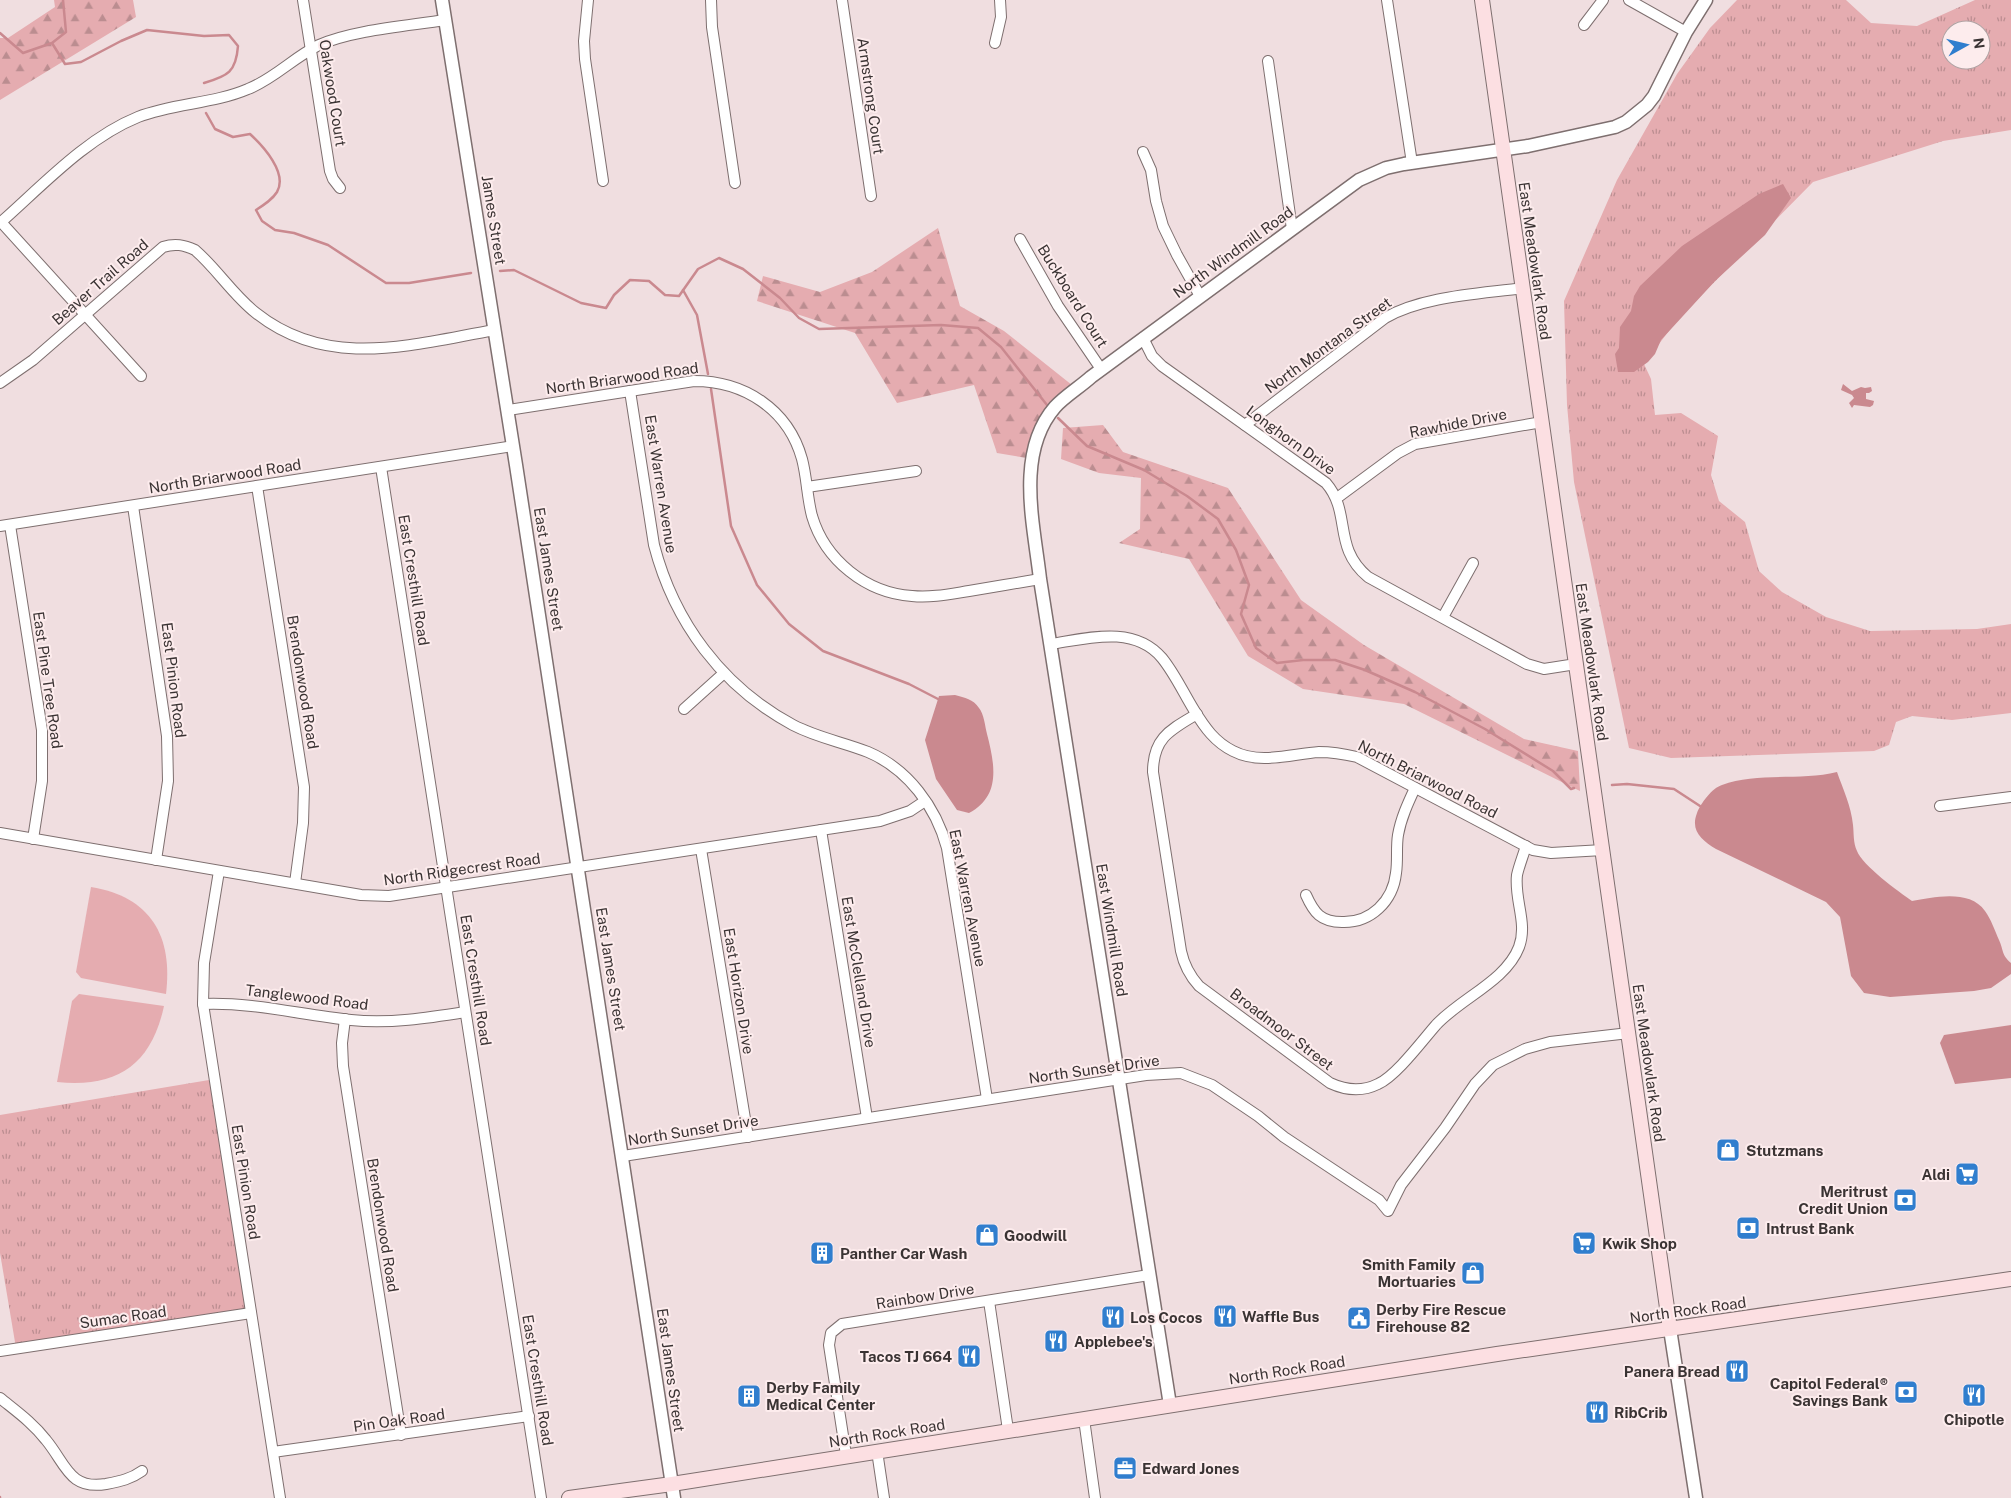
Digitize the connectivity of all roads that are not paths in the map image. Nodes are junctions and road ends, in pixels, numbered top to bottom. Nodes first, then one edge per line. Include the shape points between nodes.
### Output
1 (303, 0) edge
2 (442, 0) edge
3 (588, 0) edge
4 (711, 0) edge
5 (842, 0) edge
6 (1000, 0) edge
7 (1387, 0) edge
8 (1482, 0) edge
9 (1603, 0) edge
10 (1629, 0) edge
11 (1706, 0) edge
12 (445, 20) junction
13 (1584, 25) dead end
14 (1686, 32) junction
15 (995, 43) dead end
16 (311, 50) junction
17 (1268, 61) dead end
18 (1503, 150) junction
19 (1143, 152) dead end
20 (1412, 163) junction
21 (603, 181) dead end
22 (735, 183) dead end
23 (340, 188) dead end
24 (870, 196) dead end
25 (0, 222) edge
26 (1292, 229) junction
27 (1020, 239) dead end
28 (1523, 288) junction
29 (1200, 296) junction
30 (85, 314) junction
31 (495, 330) junction
32 (1143, 338) junction
33 (1101, 369) junction
34 (141, 376) dead end
35 (0, 383) edge
36 (630, 391) junction
37 (508, 410) junction
38 (1542, 422) junction
39 (1245, 425) junction
40 (513, 446) junction
41 (1033, 459) joint
42 (381, 467) junction
43 (916, 471) dead end
44 (257, 486) junction
45 (807, 487) junction
46 (1337, 498) junction
47 (133, 506) junction
48 (5, 525) edge
49 (1473, 563) dead end
50 (1040, 579) junction
51 (1443, 617) junction
52 (1051, 644) junction
53 (1576, 664) junction
54 (724, 673) junction
55 (684, 709) dead end
56 (1196, 714) junction
57 (1415, 788) junction
58 (2011, 797) edge
59 (925, 801) junction
60 (1940, 806) dead end
61 (821, 830) junction
62 (0, 833) edge
63 (33, 839) junction
64 (1526, 846) junction
65 (701, 849) junction
66 (1602, 850) junction
67 (156, 860) junction
68 (578, 868) junction
69 (219, 870) junction
70 (295, 883) junction
71 (447, 888) junction
72 (1306, 895) dead end
73 (203, 1004) junction
74 (465, 1012) junction
75 (345, 1019) junction
76 (1629, 1033) junction
77 (1118, 1080) junction
78 (987, 1099) junction
79 (866, 1118) junction
80 (748, 1137) junction
81 (623, 1156) junction
82 (1149, 1275) junction
83 (2011, 1279) edge
84 (989, 1301) junction
85 (251, 1313) junction
86 (1670, 1329) junction
87 (0, 1351) edge
88 (0, 1398) edge
89 (1170, 1405) junction
90 (529, 1416) junction
91 (1084, 1419) junction
92 (1008, 1430) junction
93 (401, 1435) junction
94 (877, 1450) junction
95 (273, 1452) junction
96 (846, 1455) junction
97 (142, 1470) dead end
98 (672, 1484) junction
99 (280, 1498) edge
100 (541, 1498) edge
101 (569, 1498) edge
102 (674, 1498) edge
103 (884, 1498) edge
104 (1095, 1498) edge
105 (1696, 1498) edge

1 - 16 street, Oakwood Court
2 - 12 street, James Street
3 - 21 street via 585,59
4 - 22 street via 712,27
5 - 24 street, Armstrong Court
6 - 15 street via 1001,17
7 - 20 street
8 - 18 main road, East Meadowlark Road
9 - 13 street
10 - 14 street
11 - 14 street, North Windmill Road
12 - 16 street via 346,36
12 - 31 street, James Street
14 - 18 street, North Windmill Road via 1654,96 1626,122
16 - 23 street, Oakwood Court via 330,171
16 - 25 street via 272,77 238,94 160,109 116,127 86,147
17 - 26 street
18 - 20 street, North Windmill Road
18 - 28 main road, East Meadowlark Road
19 - 29 street via 1151,170 1163,226
20 - 26 street, North Windmill Road via 1386,168 1359,180
25 - 30 street
26 - 29 street, North Windmill Road
27 - 33 street, Buckboard Court via 1058,306
28 - 38 main road, East Meadowlark Road
28 - 39 street, North Montana Street via 1420,303 1398,311
29 - 32 street, North Windmill Road
30 - 31 street, Beaver Trail Road via 163,247 176,244 202,255 240,298 274,325 327,346 351,350 381,349
30 - 34 street
30 - 35 street, Beaver Trail Road via 33,360
31 - 37 street, James Street
32 - 33 street, North Windmill Road
32 - 39 street, Longhorn Drive via 1152,356 1162,366
33 - 41 street, North Windmill Road via 1056,406 1042,429
36 - 37 street, North Briarwood Road
36 - 45 street, North Briarwood Road via 694,381 721,383 746,391 768,406 787,426 799,450
36 - 54 street, East Warren Avenue via 660,569 689,628
37 - 40 street, James Street
38 - 46 street, Rawhide Drive via 1415,444
38 - 53 main road, East Meadowlark Road
39 - 46 street, Longhorn Drive via 1322,479
40 - 42 street, North Briarwood Road
40 - 68 street, East James Street
41 - 50 street, East Windmill Road via 1032,499
42 - 44 street, North Briarwood Road
42 - 71 street, East Cresthill Road
43 - 45 street
44 - 47 street, North Briarwood Road
44 - 70 street, Brendonwood Road via 304,787
45 - 50 street, North Briarwood Road via 811,514 828,549 849,572 878,588 931,597
46 - 51 street, Longhorn Drive via 1346,545 1356,565 1368,576
47 - 48 street, North Briarwood Road
47 - 67 street, East Pinion Road via 167,736 168,780
48 - 63 street, East Pine Tree Road via 44,750
49 - 51 street
50 - 52 street, East Windmill Road
51 - 53 street, Longhorn Drive via 1538,668
52 - 56 street, North Briarwood Road via 1111,636 1141,642 1164,660
52 - 77 street, East Windmill Road
53 - 66 main road, East Meadowlark Road
54 - 55 street
54 - 59 street, East Warren Avenue via 751,697 795,726 866,751 890,764 906,777
56 - 57 street, North Briarwood Road via 1216,740 1234,752 1266,758 1320,752 1344,754 1357,757
56 - 64 street, Broadmoor Street via 1164,736 1153,761 1186,968 1199,986 1330,1083 1356,1089 1367,1088 1388,1078 1452,1009 1507,967 1522,937 1517,875
57 - 64 street, North Briarwood Road
57 - 72 street via 1402,818 1394,885 1384,903 1356,921 1330,921 1322,919 1313,910
58 - 60 street
59 - 61 street, North Ridgecrest Road via 910,811 880,821
59 - 78 street, East Warren Avenue via 939,823 947,848
61 - 65 street, North Ridgecrest Road
61 - 79 street, East McClelland Drive
62 - 63 street, North Ridgecrest Road
63 - 67 street, North Ridgecrest Road
64 - 66 street, North Briarwood Road via 1552,853
65 - 68 street, North Ridgecrest Road
65 - 80 street, East Horizon Drive
66 - 76 main road, East Meadowlark Road
67 - 69 street, North Ridgecrest Road
68 - 71 street, North Ridgecrest Road
68 - 81 street, East James Street
69 - 70 street, North Ridgecrest Road
69 - 73 street, East Pinion Road via 204,963
70 - 71 street, North Ridgecrest Road via 376,896
71 - 74 street, East Cresthill Road
73 - 75 street, Tanglewood Road via 248,1004
73 - 85 street, East Pinion Road
74 - 75 street, Tanglewood Road via 384,1022
74 - 90 street, East Cresthill Road
75 - 93 street, Brendonwood Road via 343,1066
76 - 77 street, North Sunset Drive via 1550,1042 1493,1065 1475,1084 1401,1185 1388,1212 1379,1200 1212,1085 1181,1073
76 - 86 main road, East Meadowlark Road
77 - 78 street, North Sunset Drive
77 - 82 street, East Windmill Road
78 - 79 street, North Sunset Drive
79 - 80 street, North Sunset Drive
80 - 81 street, North Sunset Drive
81 - 98 street, East James Street
82 - 84 street, Rainbow Drive
82 - 89 street, East Windmill Road
83 - 86 main road, North Rock Road
84 - 92 street
84 - 96 street, Rainbow Drive via 842,1324 831,1332 829,1344
85 - 87 street, Sumac Road
85 - 95 street, East Pinion Road
86 - 89 main road, North Rock Road
86 - 105 street
88 - 97 street via 38,1431 80,1483 96,1485 125,1480
89 - 91 main road, North Rock Road
90 - 93 street, Pin Oak Road
90 - 100 street, East Cresthill Road
91 - 92 main road, North Rock Road
91 - 104 street
92 - 94 main road, North Rock Road
93 - 95 street, Pin Oak Road
94 - 96 main road, North Rock Road
94 - 103 street
95 - 99 street, East Pinion Road
96 - 98 main road, North Rock Road
98 - 101 main road, North Rock Road
98 - 102 street, East James Street

